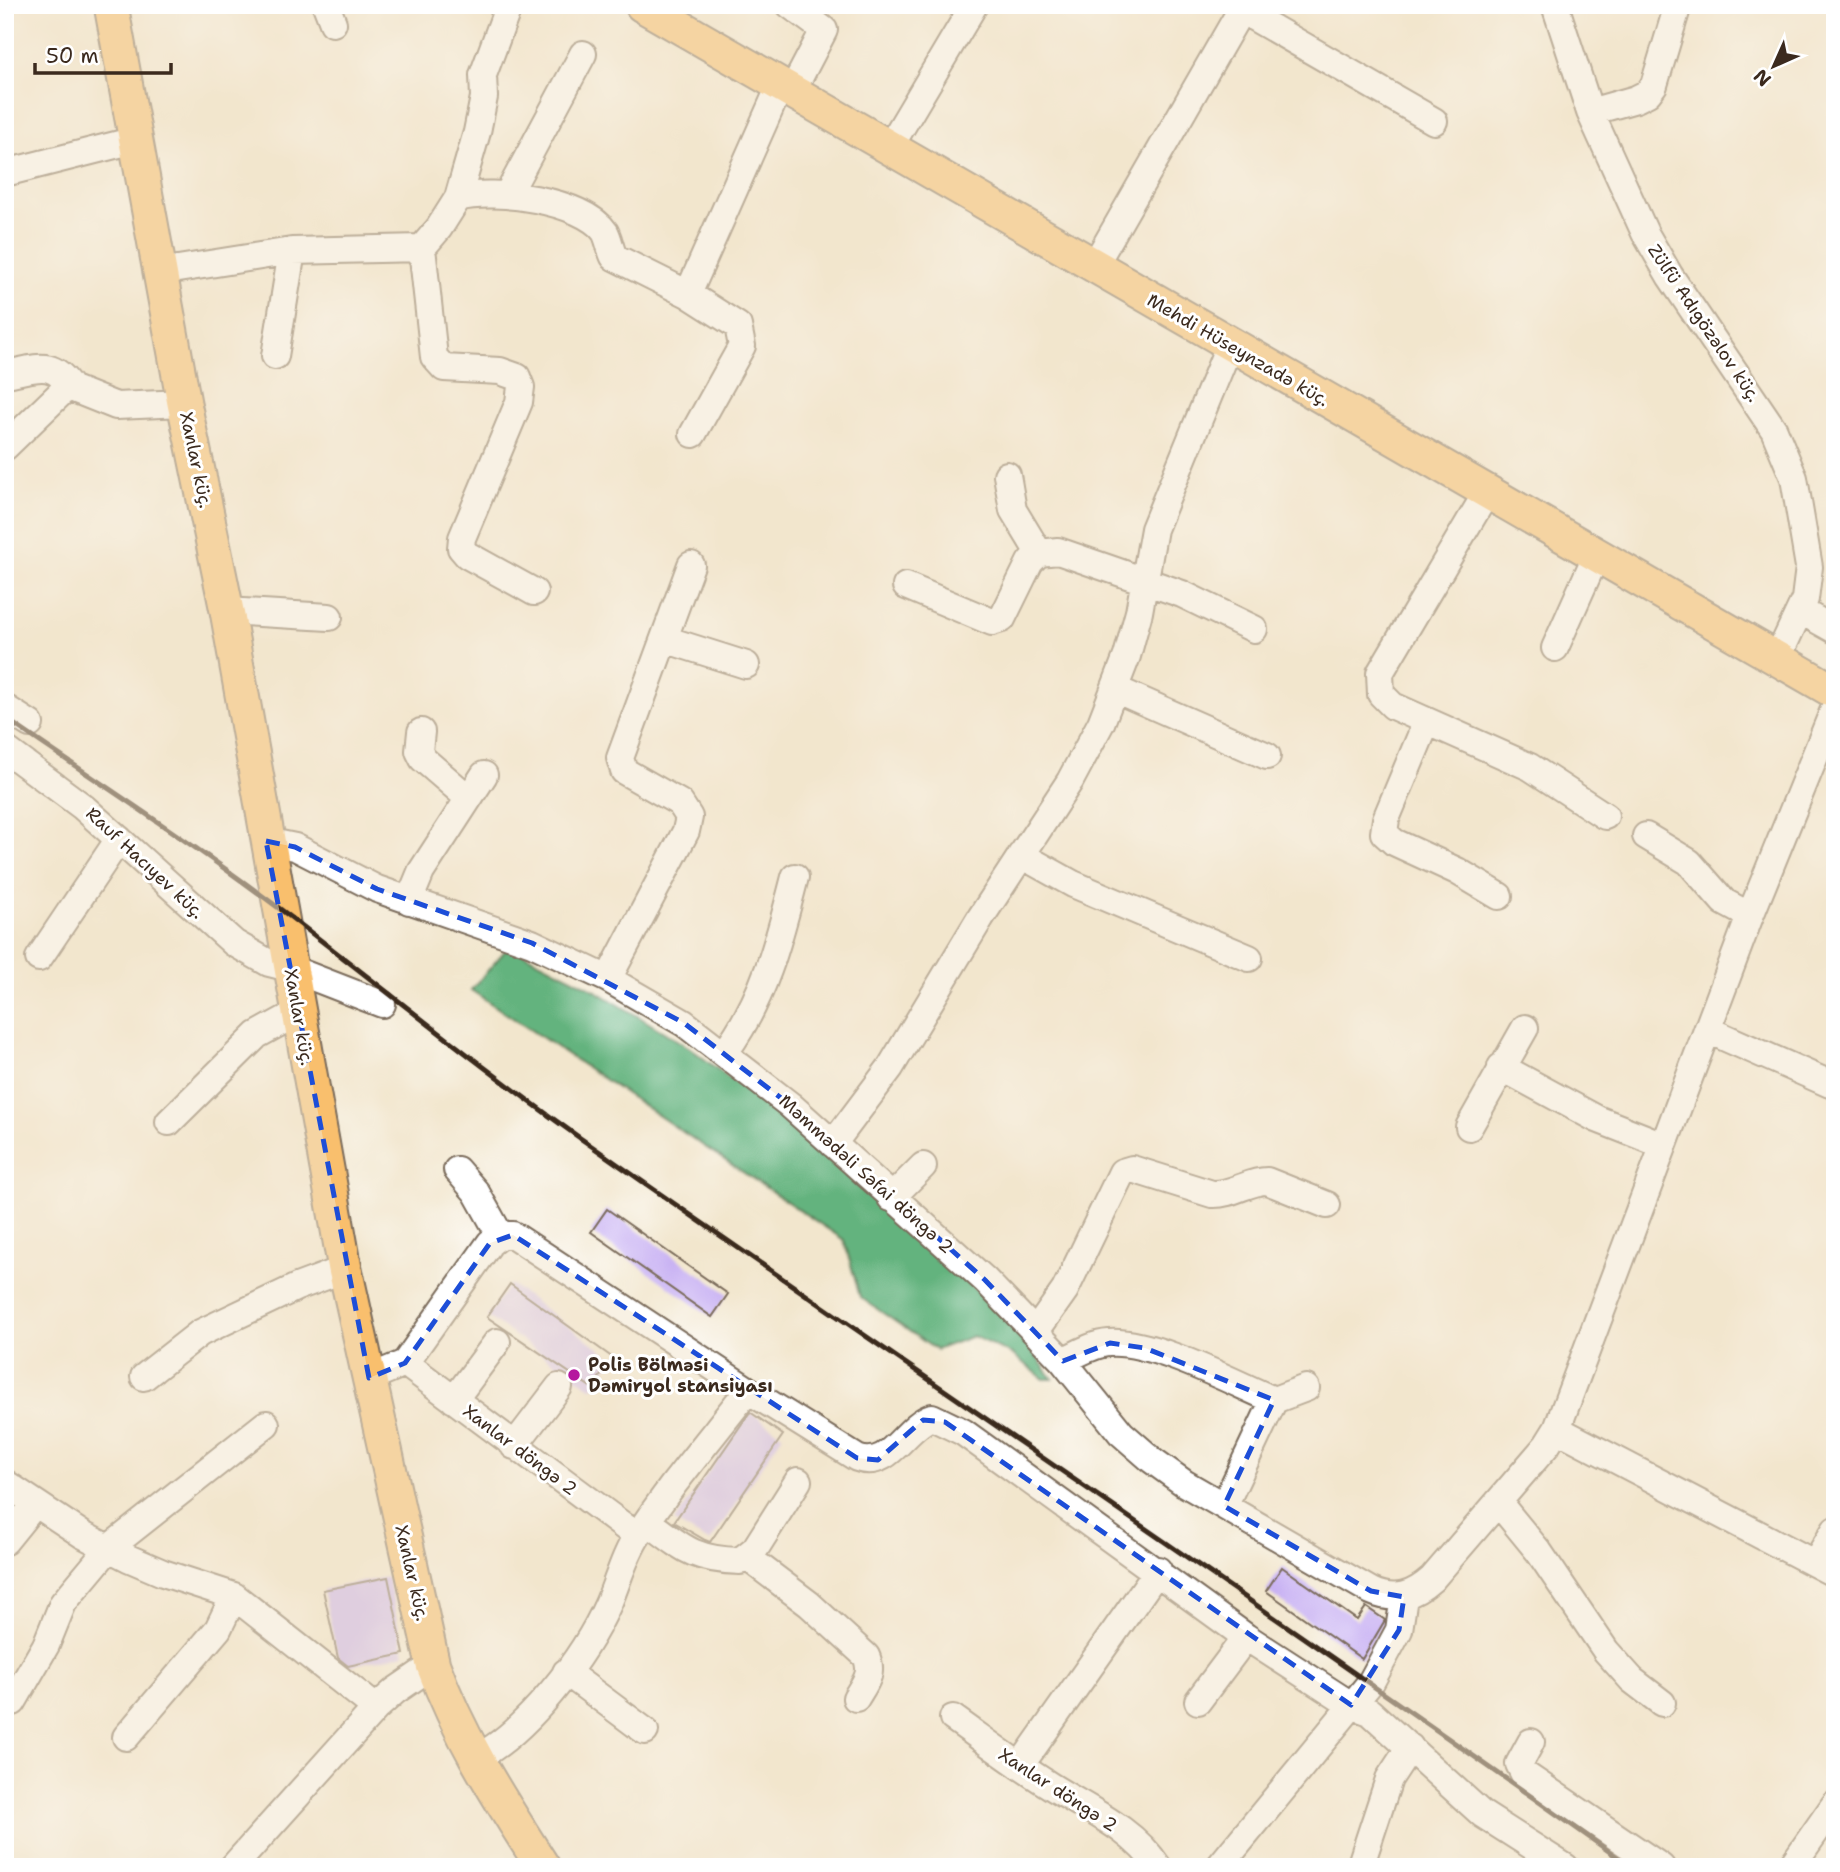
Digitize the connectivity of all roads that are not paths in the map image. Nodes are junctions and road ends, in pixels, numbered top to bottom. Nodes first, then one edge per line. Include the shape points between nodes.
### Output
1 (111, 5) edge
2 (509, 5) edge
3 (642, 5) edge
4 (678, 5) edge
5 (790, 5) edge
6 (974, 5) edge
7 (1555, 5) edge
8 (1678, 5) edge
9 (1243, 8) edge
10 (583, 54) dead end
11 (790, 81) junction
12 (1590, 112) junction
13 (1434, 121) dead end
14 (898, 133) junction
15 (135, 140) junction
16 (5, 173) edge
17 (508, 194) junction
18 (458, 198) junction
19 (422, 248) junction
20 (292, 251) junction
21 (1102, 251) junction
22 (159, 272) junction
23 (688, 294) junction
24 (1229, 346) junction
25 (275, 356) dead end
26 (5, 374) edge
27 (71, 388) junction
28 (184, 403) junction
29 (693, 433) dead end
30 (5, 447) edge
31 (1007, 475) dead end
32 (1487, 492) junction
33 (1039, 553) junction
34 (1596, 556) junction
35 (691, 565) dead end
36 (1143, 580) junction
37 (906, 586) dead end
38 (534, 592) dead end
39 (227, 611) junction
40 (1801, 611) junction
41 (329, 617) dead end
42 (1254, 629) dead end
43 (1835, 630) edge
44 (664, 639) junction
45 (1784, 644) junction
46 (1555, 648) dead end
47 (746, 665) dead end
48 (1835, 673) edge
49 (1115, 690) junction
50 (1835, 692) edge
51 (1835, 707) edge
52 (5, 708) edge
53 (1427, 721) junction
54 (30, 724) dead end
55 (421, 732) dead end
56 (5, 749) edge
57 (1267, 756) dead end
58 (484, 775) dead end
59 (467, 797) junction
60 (1605, 816) dead end
61 (1646, 836) dead end
62 (119, 839) junction
63 (266, 841) junction
64 (1021, 855) junction
65 (795, 877) dead end
66 (1499, 896) dead end
67 (409, 901) junction
68 (1750, 916) junction
69 (39, 958) dead end
70 (1250, 958) dead end
71 (289, 968) junction
72 (608, 979) junction
73 (382, 1004) dead end
74 (297, 1013) junction
75 (1525, 1028) dead end
76 (1708, 1030) junction
77 (725, 1052) junction
78 (1502, 1067) junction
79 (1830, 1084) dead end
80 (169, 1122) dead end
81 (1469, 1127) dead end
82 (833, 1144) junction
83 (1663, 1145) junction
84 (923, 1166) dead end
85 (457, 1170) dead end
86 (891, 1198) junction
87 (1327, 1205) dead end
88 (500, 1235) junction
89 (345, 1269) junction
90 (1036, 1331) junction
91 (497, 1342) dead end
92 (1063, 1361) junction
93 (405, 1363) junction
94 (144, 1377) dead end
95 (369, 1378) junction
96 (559, 1387) dead end
97 (1306, 1388) dead end
98 (747, 1391) junction
99 (454, 1400) junction
100 (1273, 1400) junction
101 (266, 1424) dead end
102 (1557, 1429) junction
103 (514, 1446) junction
104 (798, 1481) dead end
105 (5, 1482) edge
106 (1498, 1502) junction
107 (35, 1504) junction
108 (1224, 1506) junction
109 (642, 1529) junction
110 (1835, 1530) edge
111 (5, 1541) edge
112 (109, 1548) junction
113 (747, 1557) junction
114 (1825, 1568) edge
115 (1158, 1570) junction
116 (234, 1596) junction
117 (1404, 1597) junction
118 (1246, 1637) junction
119 (433, 1665) junction
120 (566, 1672) junction
121 (856, 1698) dead end
122 (1198, 1701) dead end
123 (13, 1702) dead end
124 (1662, 1703) dead end
125 (1351, 1705) junction
126 (376, 1708) junction
127 (953, 1718) dead end
128 (645, 1731) dead end
129 (126, 1737) dead end
130 (1531, 1742) dead end
131 (1410, 1747) junction
132 (474, 1759) junction
133 (1020, 1766) junction
134 (1835, 1804) edge
135 (233, 1867) edge
136 (543, 1867) edge
137 (1158, 1867) edge
138 (1219, 1867) edge
139 (1360, 1867) edge
140 (1565, 1867) edge
141 (1661, 1867) edge
142 (1791, 1867) edge

1 - 15 main road, Xanlar küç.
2 - 18 street via 483,75 477,132
3 - 11 main road, Mehdi Hüseynzadə küç.
4 - 11 main road, Mehdi Hüseynzadə küç.
5 - 11 street via 824,30
6 - 14 street
7 - 12 street, Zülfü Adıgözəlov küç.
8 - 12 street via 1648,93
9 - 13 street
9 - 21 street
10 - 17 street
11 - 14 main road, Mehdi Hüseynzadə küç.
11 - 23 street
11 - 24 main road, Mehdi Hüseynzadə küç.
12 - 40 street, Zülfü Adıgözəlov küç. via 1656,254 1785,452 1808,547 1808,583
14 - 21 main road, Mehdi Hüseynzadə küç.
15 - 16 street
15 - 22 main road, Xanlar küç.
17 - 18 street
17 - 23 street via 579,211 606,234 614,257
18 - 19 street
19 - 20 street
19 - 38 street via 434,357 443,368 500,371 517,377 521,387 461,548
20 - 22 street
20 - 25 street
21 - 45 main road, Mehdi Hüseynzadə küç.
22 - 28 main road, Xanlar küç.
23 - 29 street via 738,326 741,346
24 - 32 main road, Mehdi Hüseynzadə küç.
24 - 36 street via 1154,528
26 - 27 street via 53,368
27 - 28 street via 116,406
27 - 30 street via 62,391
28 - 39 main road, Xanlar küç.
31 - 33 street via 1013,510
32 - 34 main road, Mehdi Hüseynzadə küç.
32 - 53 street via 1380,673 1381,694 1393,706
33 - 36 street via 1058,551
33 - 37 street via 1002,619 992,622
34 - 46 street
34 - 50 main road, Mehdi Hüseynzadə küç.
35 - 44 street
36 - 42 street
36 - 49 street via 1139,612
39 - 41 street
39 - 63 main road, Xanlar küç.
40 - 43 street
40 - 45 street, Zülfü Adıgözəlov küç.
44 - 47 street
44 - 72 street via 620,758 624,771 680,803 689,817 686,831
45 - 48 main road, Mehdi Hüseynzadə küç.
49 - 57 street
49 - 64 street via 1084,757
51 - 68 street
52 - 54 street
53 - 60 street via 1530,767
53 - 66 street via 1384,833
55 - 59 street via 423,759
56 - 62 street, Rauf Hacıyev küç. via 50,779
58 - 59 street
59 - 67 street via 421,872
61 - 68 street via 1689,862 1724,902
62 - 69 street
62 - 71 street, Rauf Hacıyev küç. via 234,943 269,963
63 - 67 street, Məmmədəli Səfai döngə 2 via 295,847 377,890
63 - 71 main road, Xanlar küç.
64 - 70 street via 1073,884
64 - 82 street via 890,1068
65 - 77 street via 763,987 752,1013
67 - 72 street, Məmmədəli Səfai döngə 2 via 532,943
68 - 76 street
71 - 73 street, Rauf Hacıyev küç.
71 - 74 main road, Xanlar küç.
72 - 77 street, Məmmədəli Səfai döngə 2
74 - 80 street via 257,1035
74 - 89 main road, Xanlar küç.
75 - 78 street
76 - 79 street
76 - 83 street
77 - 82 street, Məmmədəli Səfai döngə 2
78 - 81 street
78 - 83 street via 1597,1119
82 - 86 street, Məmmədəli Səfai döngə 2
83 - 102 street
84 - 86 street
85 - 88 street via 476,1192
86 - 90 street, Məmmədəli Səfai döngə 2 via 985,1279
87 - 90 street via 1267,1181 1223,1195 1132,1169 1122,1172 1065,1290
88 - 93 street
88 - 98 street via 523,1239
89 - 94 street via 200,1333
89 - 95 main road, Xanlar küç.
90 - 92 street, Məmmədəli Səfai döngə 2
91 - 99 street
92 - 100 street via 1110,1343 1145,1348
92 - 108 street, Məmmədəli Səfai döngə 2 via 1121,1433 1184,1483
93 - 95 street
93 - 99 street, Xanlar döngə 2
95 - 119 main road, Xanlar küç.
96 - 103 street
97 - 100 street
98 - 109 street
98 - 115 street via 866,1461 887,1454 923,1420 932,1417 945,1422
99 - 103 street, Xanlar döngə 2
100 - 108 street
101 - 112 street
102 - 106 street
102 - 114 street
103 - 109 street, Xanlar döngə 2
104 - 113 street
105 - 107 street
106 - 117 street via 1432,1579
106 - 124 street via 1539,1552 1606,1651 1632,1681
107 - 111 street
107 - 112 street
108 - 117 street, Məmmədəli Səfai döngə 2 via 1382,1597
109 - 113 street, Xanlar döngə 2 via 711,1561
109 - 120 street via 608,1605
110 - 114 street
112 - 116 street via 163,1573
112 - 123 street via 63,1603 46,1645
113 - 121 street via 809,1604 866,1656 869,1676
115 - 118 street
115 - 133 street
116 - 126 street
116 - 129 street via 218,1629
117 - 125 street via 1399,1630 1371,1682
118 - 122 street
118 - 125 street
119 - 126 street
119 - 132 main road, Xanlar küç.
120 - 128 street
120 - 132 street via 512,1732
125 - 131 street via 1370,1712
125 - 138 street
126 - 135 street
127 - 133 street, Xanlar döngə 2
130 - 141 street via 1519,1764 1524,1774
131 - 139 street via 1389,1779
131 - 140 street via 1482,1814
132 - 136 main road, Xanlar küç.
133 - 137 street, Xanlar döngə 2 via 1099,1814 1137,1843
134 - 142 street

